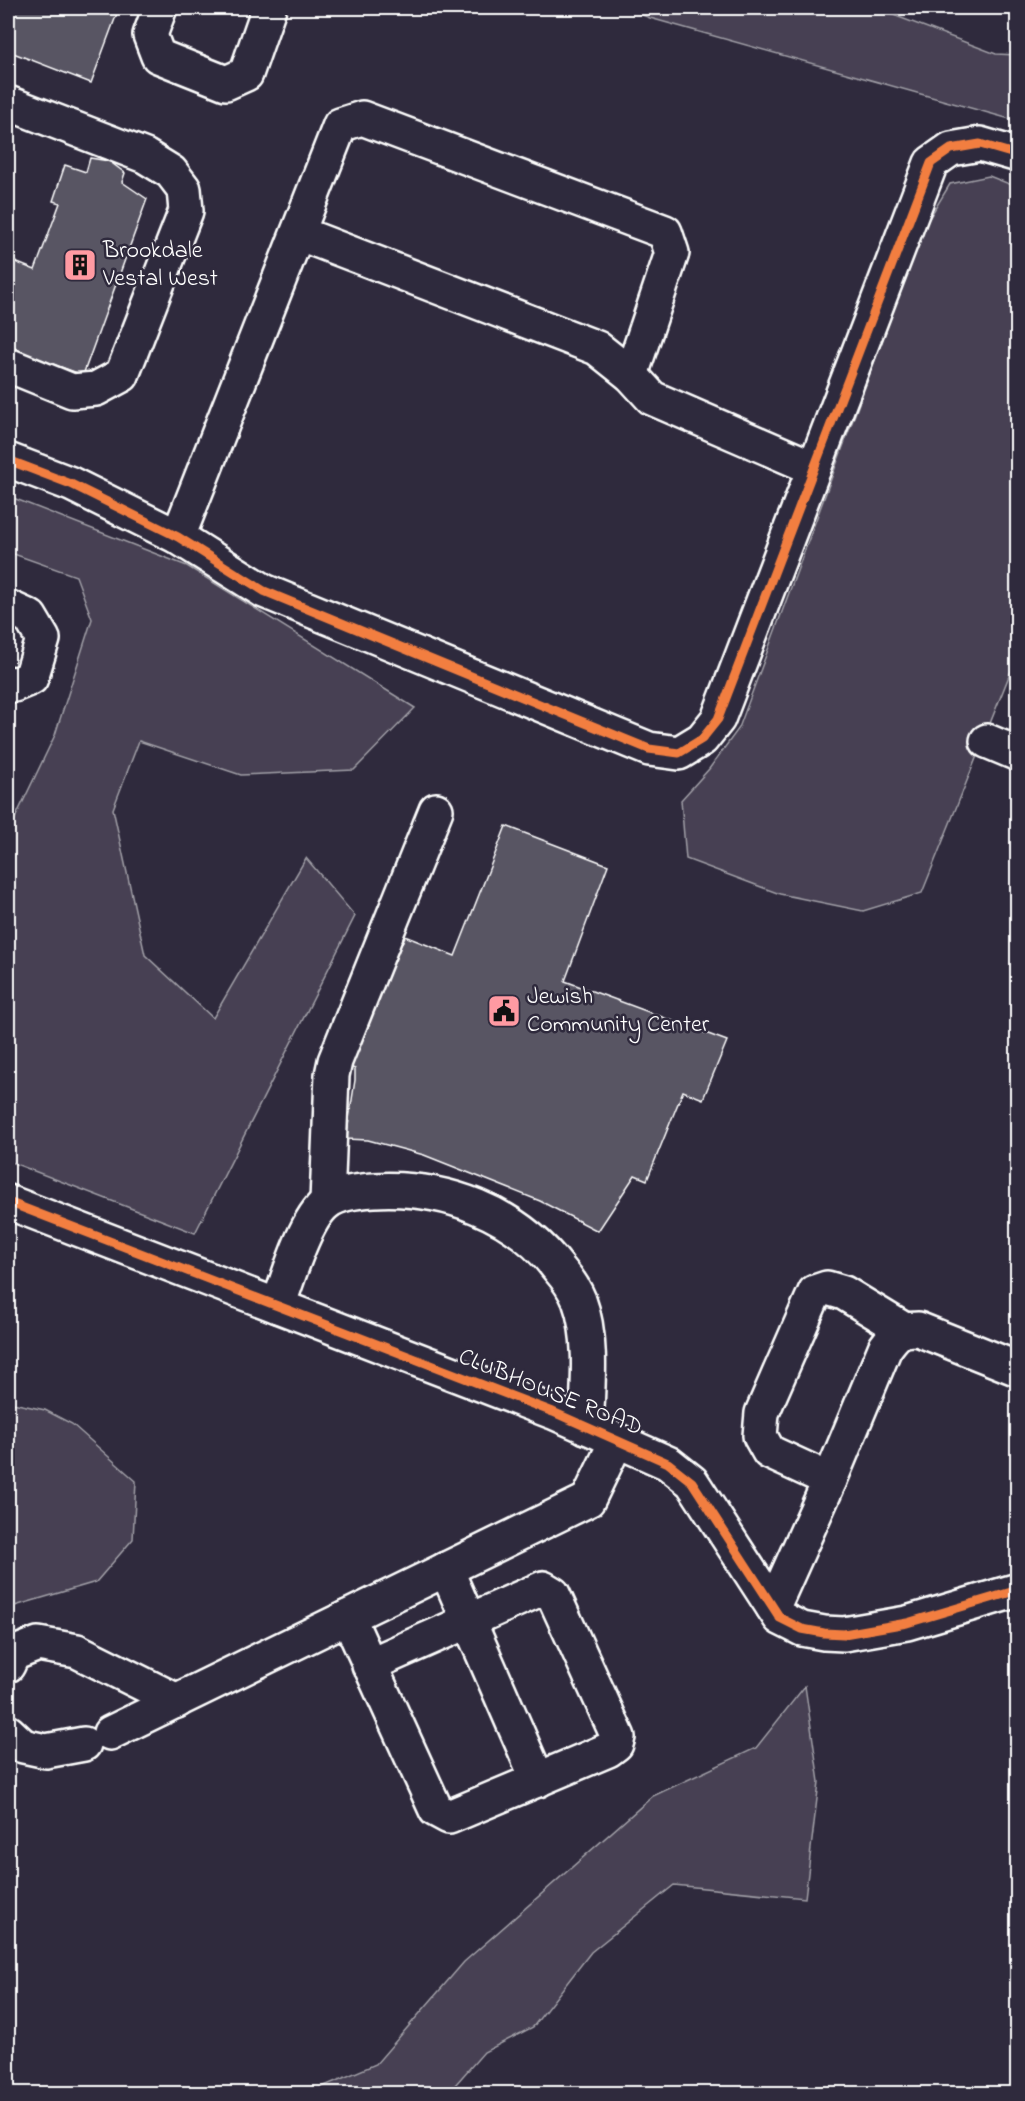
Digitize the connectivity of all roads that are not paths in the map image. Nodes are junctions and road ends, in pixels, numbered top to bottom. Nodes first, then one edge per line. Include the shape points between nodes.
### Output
1 (160, 8) edge
2 (269, 8) edge
3 (8, 103) edge
4 (1017, 155) edge
5 (298, 233) junction
6 (8, 365) edge
7 (632, 375) junction
8 (8, 459) edge
9 (814, 468) junction
10 (178, 537) junction
11 (8, 608) edge
12 (8, 683) edge
13 (987, 741) dead end
14 (1017, 754) edge
15 (436, 810) dead end
16 (8, 1202) edge
17 (327, 1202) junction
18 (278, 1306) junction
19 (903, 1329) junction
20 (1017, 1369) edge
21 (586, 1427) junction
22 (617, 1440) junction
23 (830, 1480) junction
24 (446, 1569) junction
25 (1017, 1590) edge
26 (772, 1606) junction
27 (348, 1617) junction
28 (468, 1621) junction
29 (8, 1665) edge
30 (369, 1665) junction
31 (177, 1701) junction
32 (8, 1731) edge
33 (538, 1780) junction

1 - 2 street via 150,35 158,56 226,83 246,74
3 - 6 street via 145,156 171,172 184,189 186,212 122,375 96,389 72,391
4 - 9 street via 980,144 951,149 932,163
5 - 7 street via 597,348
5 - 7 street via 340,125 363,118 665,232 672,253
5 - 10 street
7 - 9 street via 652,398
8 - 10 street via 70,484
9 - 10 street via 718,718 702,739 679,753 649,749 264,591
11 - 12 street via 30,617 43,639 31,678 14,685
13 - 14 street
15 - 17 street via 332,1075
16 - 18 street, CLUBHOUSE ROAD
17 - 18 street via 307,1230
17 - 21 street via 344,1194 388,1189 436,1194 481,1207 514,1225 548,1253 571,1284 584,1322 588,1355
18 - 21 street, CLUBHOUSE ROAD
19 - 20 street via 927,1332
19 - 23 street via 885,1348
19 - 23 street via 844,1293 827,1288 815,1292 762,1413 760,1436 769,1452
21 - 22 street, CLUBHOUSE ROAD
22 - 24 street via 588,1500
22 - 26 street, CLUBHOUSE ROAD via 668,1463 692,1482
23 - 26 street
24 - 27 street
24 - 28 street
25 - 26 street, CLUBHOUSE ROAD via 907,1623 844,1634 802,1629 780,1618
27 - 30 street
27 - 31 street
28 - 30 street
28 - 33 street
28 - 33 street via 543,1588 553,1594 618,1737 608,1750
29 - 31 street via 14,1654 38,1644 77,1651
30 - 33 street via 436,1810 449,1817
31 - 32 street via 97,1739 46,1751 23,1746

